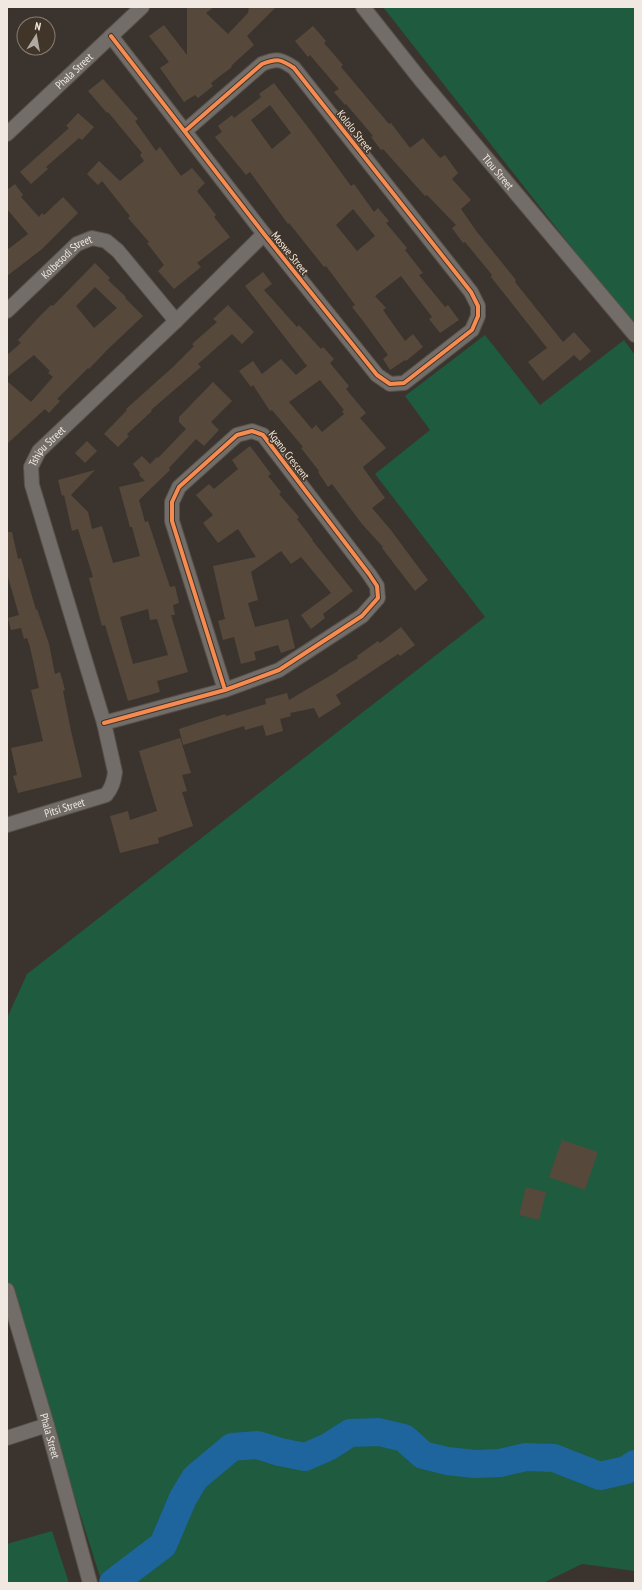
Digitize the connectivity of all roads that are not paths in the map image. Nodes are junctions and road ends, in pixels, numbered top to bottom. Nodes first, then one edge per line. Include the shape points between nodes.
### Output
1 (142, 7) edge
2 (363, 7) edge
3 (111, 36) junction
4 (185, 131) junction
5 (7, 134) edge
6 (264, 234) junction
7 (7, 311) edge
8 (478, 316) joint
9 (176, 321) junction
10 (635, 334) edge
11 (225, 690) junction
12 (104, 723) junction
13 (114, 780) joint
14 (7, 825) edge
15 (7, 1290) edge
16 (48, 1425) junction
17 (7, 1438) edge
18 (89, 1578) edge

1 - 3 street, Phala Street
2 - 10 street, Tlou Street via 420,79
3 - 4 street, Moswe Street
3 - 5 street, Phala Street
4 - 6 street, Moswe Street
4 - 8 street, Kololo Street via 262,64 274,60 284,61 294,68 471,292 478,306
6 - 8 street, Moswe Street via 377,375 390,384 404,383 418,373 472,330
6 - 9 street, Tshipu Street
7 - 9 street, Kolbesodi Street via 77,244 92,238 106,241 118,252
9 - 12 street, Tshipu Street via 39,451 31,467 32,485
11 - 11 street, Kgano Crescent via 279,670 362,616 374,604 379,592 369,574 263,435 252,431 237,435 179,487 172,502 172,521
11 - 12 street, Kgano Crescent
12 - 13 street, Tshipu Street via 115,772
13 - 14 street, Pitsi Street via 106,795
15 - 16 street, Phala Street
16 - 17 street
16 - 18 street, Phala Street

